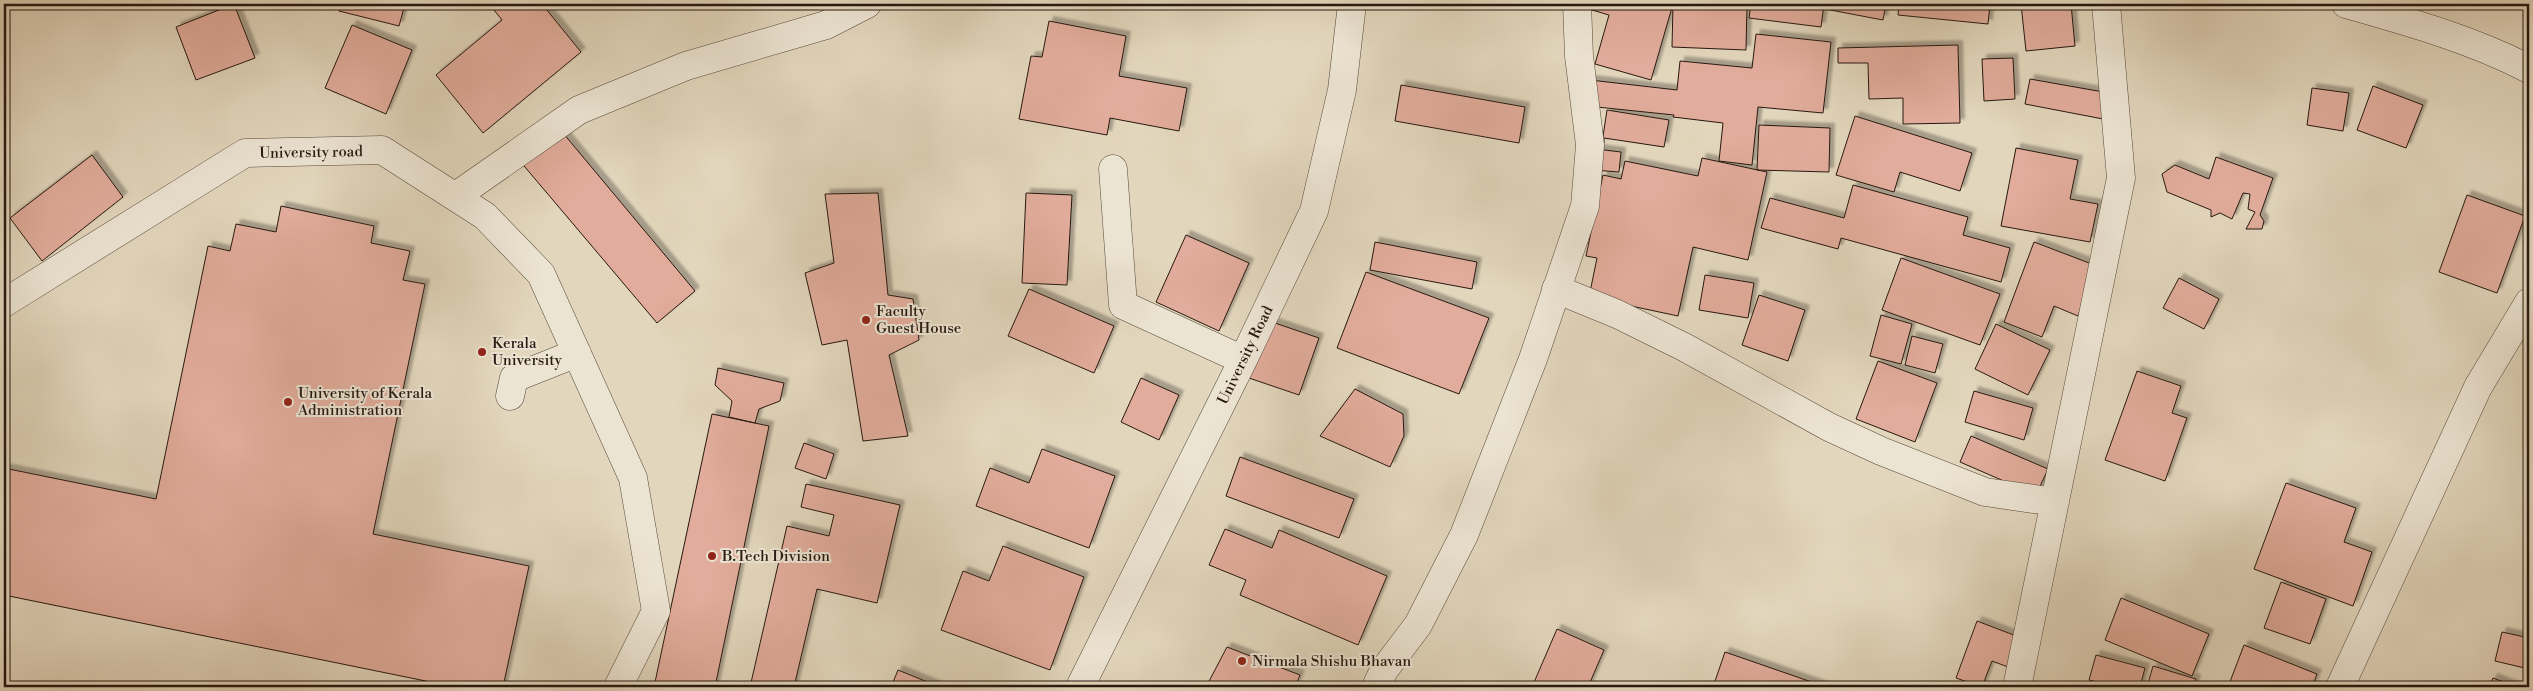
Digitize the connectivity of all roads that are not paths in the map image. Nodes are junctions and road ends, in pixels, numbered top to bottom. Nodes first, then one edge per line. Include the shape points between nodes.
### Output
1 (867, 4) edge
2 (1352, 4) edge
3 (1577, 4) edge
4 (2106, 4) edge
5 (2346, 4) edge
6 (2529, 69) edge
7 (1113, 169) dead end
8 (456, 196) junction
9 (1556, 289) junction
10 (2529, 302) edge
11 (4, 303) edge
12 (575, 348) junction
13 (1243, 360) junction
14 (510, 396) dead end
15 (2055, 502) junction
16 (618, 687) edge
17 (1080, 687) edge
18 (1376, 687) edge
19 (2017, 687) edge
20 (2340, 687) edge

1 - 8 street via 826,25 686,66 579,110
2 - 13 street, University Road via 1342,90 1314,210
3 - 9 street via 1589,153 1585,206
4 - 15 street via 2121,178
5 - 6 street via 2440,30
7 - 13 street via 1123,306
8 - 11 street, University road via 382,150 245,153
8 - 12 street, University road via 486,216 541,274
9 - 15 street via 1684,347 1829,427 1881,451 1985,492
9 - 18 street via 1533,358 1464,535 1418,625 1384,670
10 - 20 street via 2478,387
12 - 14 street via 514,378
12 - 16 street, University road via 633,478 656,612
13 - 17 street, University Road
15 - 19 street

